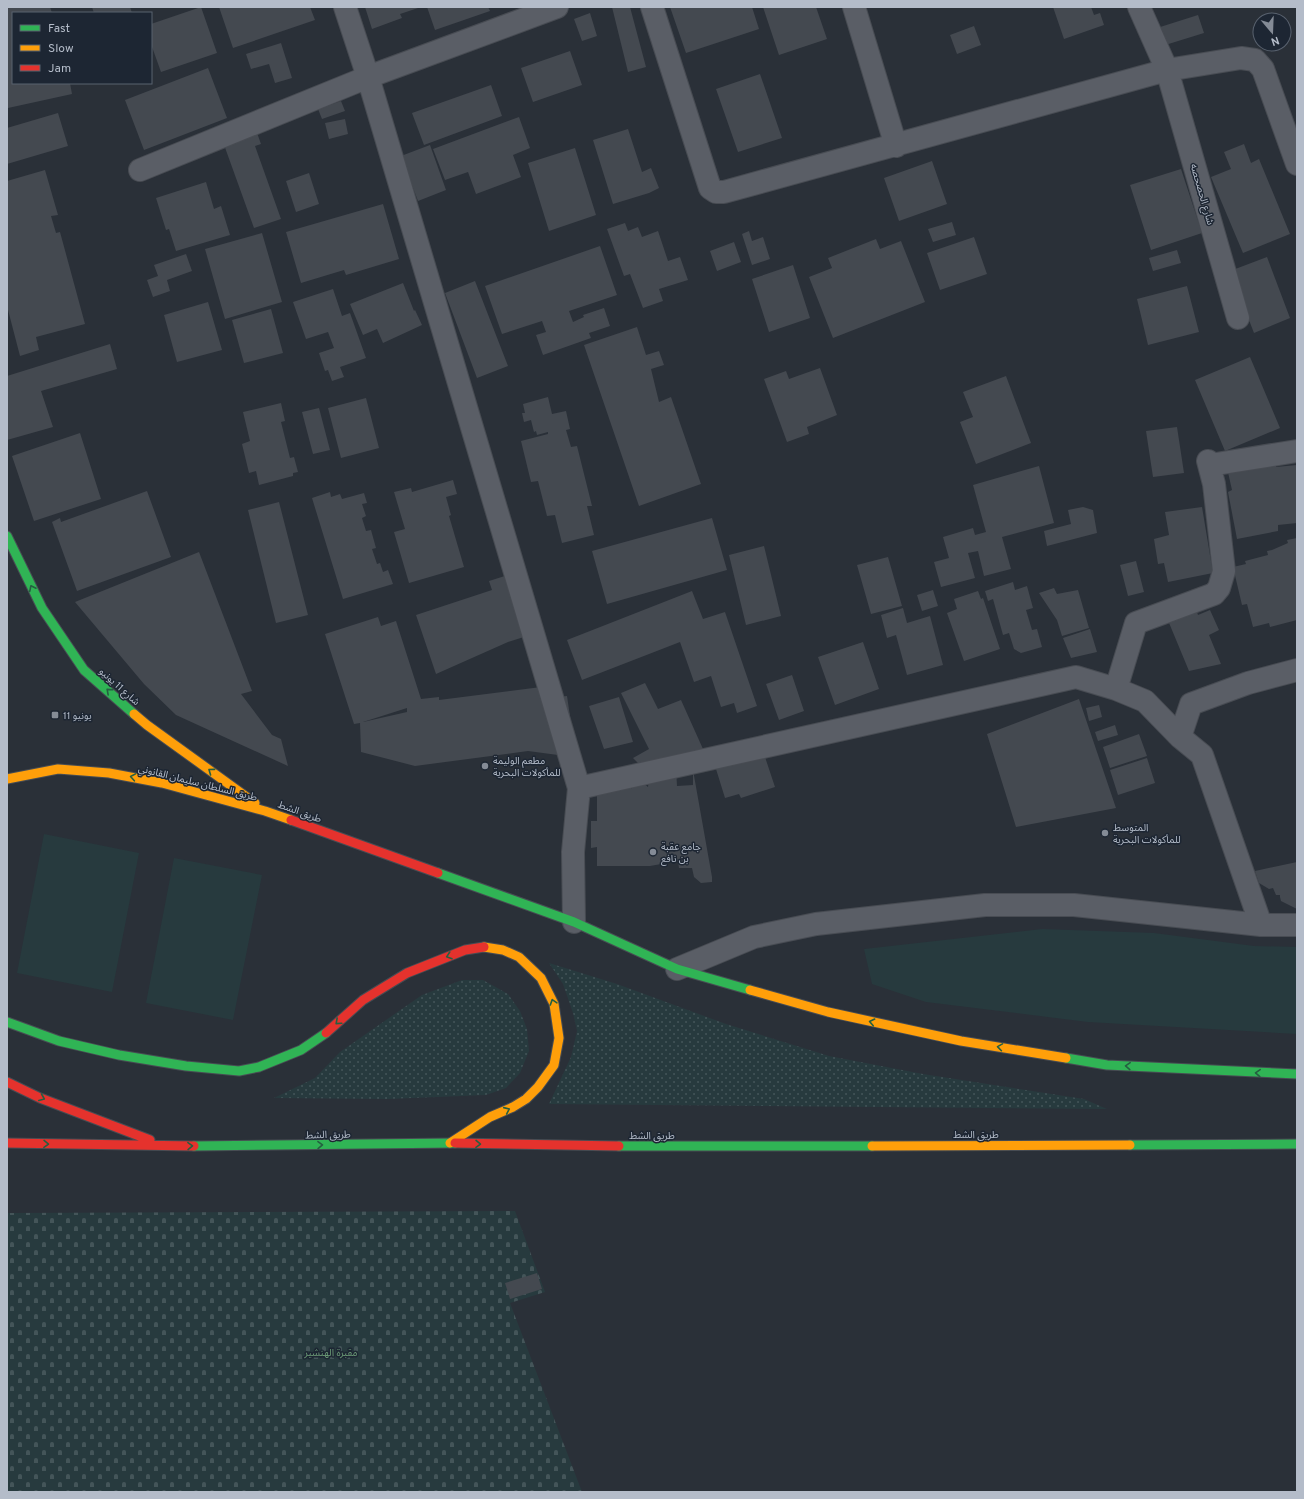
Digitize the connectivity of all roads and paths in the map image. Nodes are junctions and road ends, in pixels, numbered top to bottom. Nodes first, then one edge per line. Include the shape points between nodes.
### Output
1 (345, 7) edge
2 (557, 7) edge
3 (652, 7) edge
4 (854, 7) edge
5 (1139, 7) edge
6 (1167, 70) junction
7 (368, 77) junction
8 (896, 146) junction
9 (1297, 164) edge
10 (140, 170) dead end
11 (1238, 318) dead end
12 (1297, 451) edge
13 (7, 536) edge
14 (1297, 670) edge
15 (1116, 689) junction
16 (1180, 737) junction
17 (7, 778) edge
18 (579, 788) junction
19 (265, 811) junction
20 (574, 922) junction
21 (1261, 925) junction
22 (1297, 925) edge
23 (677, 969) junction
24 (7, 1022) edge
25 (1297, 1074) edge
26 (7, 1082) edge
27 (7, 1143) edge
28 (450, 1143) junction
29 (1297, 1144) edge
30 (165, 1146) junction

1 - 7 street
2 - 7 street
3 - 8 street via 710,188 716,192
4 - 8 street
5 - 6 street, شارع الحصحصه
6 - 8 street
6 - 9 street via 1241,58 1255,60 1264,68
6 - 11 street, شارع الحصحصه
7 - 10 street
7 - 18 street
12 - 15 street via 1210,465 1208,461 1214,484 1224,572 1219,588 1214,594 1136,623
19 -> 13 highway, شارع 11 يونيو via 147,725 84,670 42,608
14 - 16 street via 1248,683 1191,704
15 - 16 street via 1145,701
15 - 18 street via 1076,676
16 - 21 street via 1202,755
19 -> 17 highway, طريق السلطان سليمان القانوني via 162,783 109,773 58,769
18 - 20 street via 573,852
19 - 20 highway, طريق الشط
20 - 23 highway, طريق الشط
21 - 22 street
21 - 23 street via 1074,905 984,905 816,924 754,937
25 -> 23 highway, طريق الشط via 1107,1065 961,1041 828,1012
28 -> 24 highway via 490,1117 526,1099 554,1065 559,1038 554,1004 548,990 541,978 519,957 503,950 486,947 465,950 407,973 363,1000 323,1035 301,1050 259,1067 239,1071 186,1066 119,1055 59,1041
26 -> 30 highway via 40,1098
27 -> 30 highway, طريق الشط
28 -> 29 highway, طريق الشط via 649,1147
30 -> 28 highway, طريق الشط

